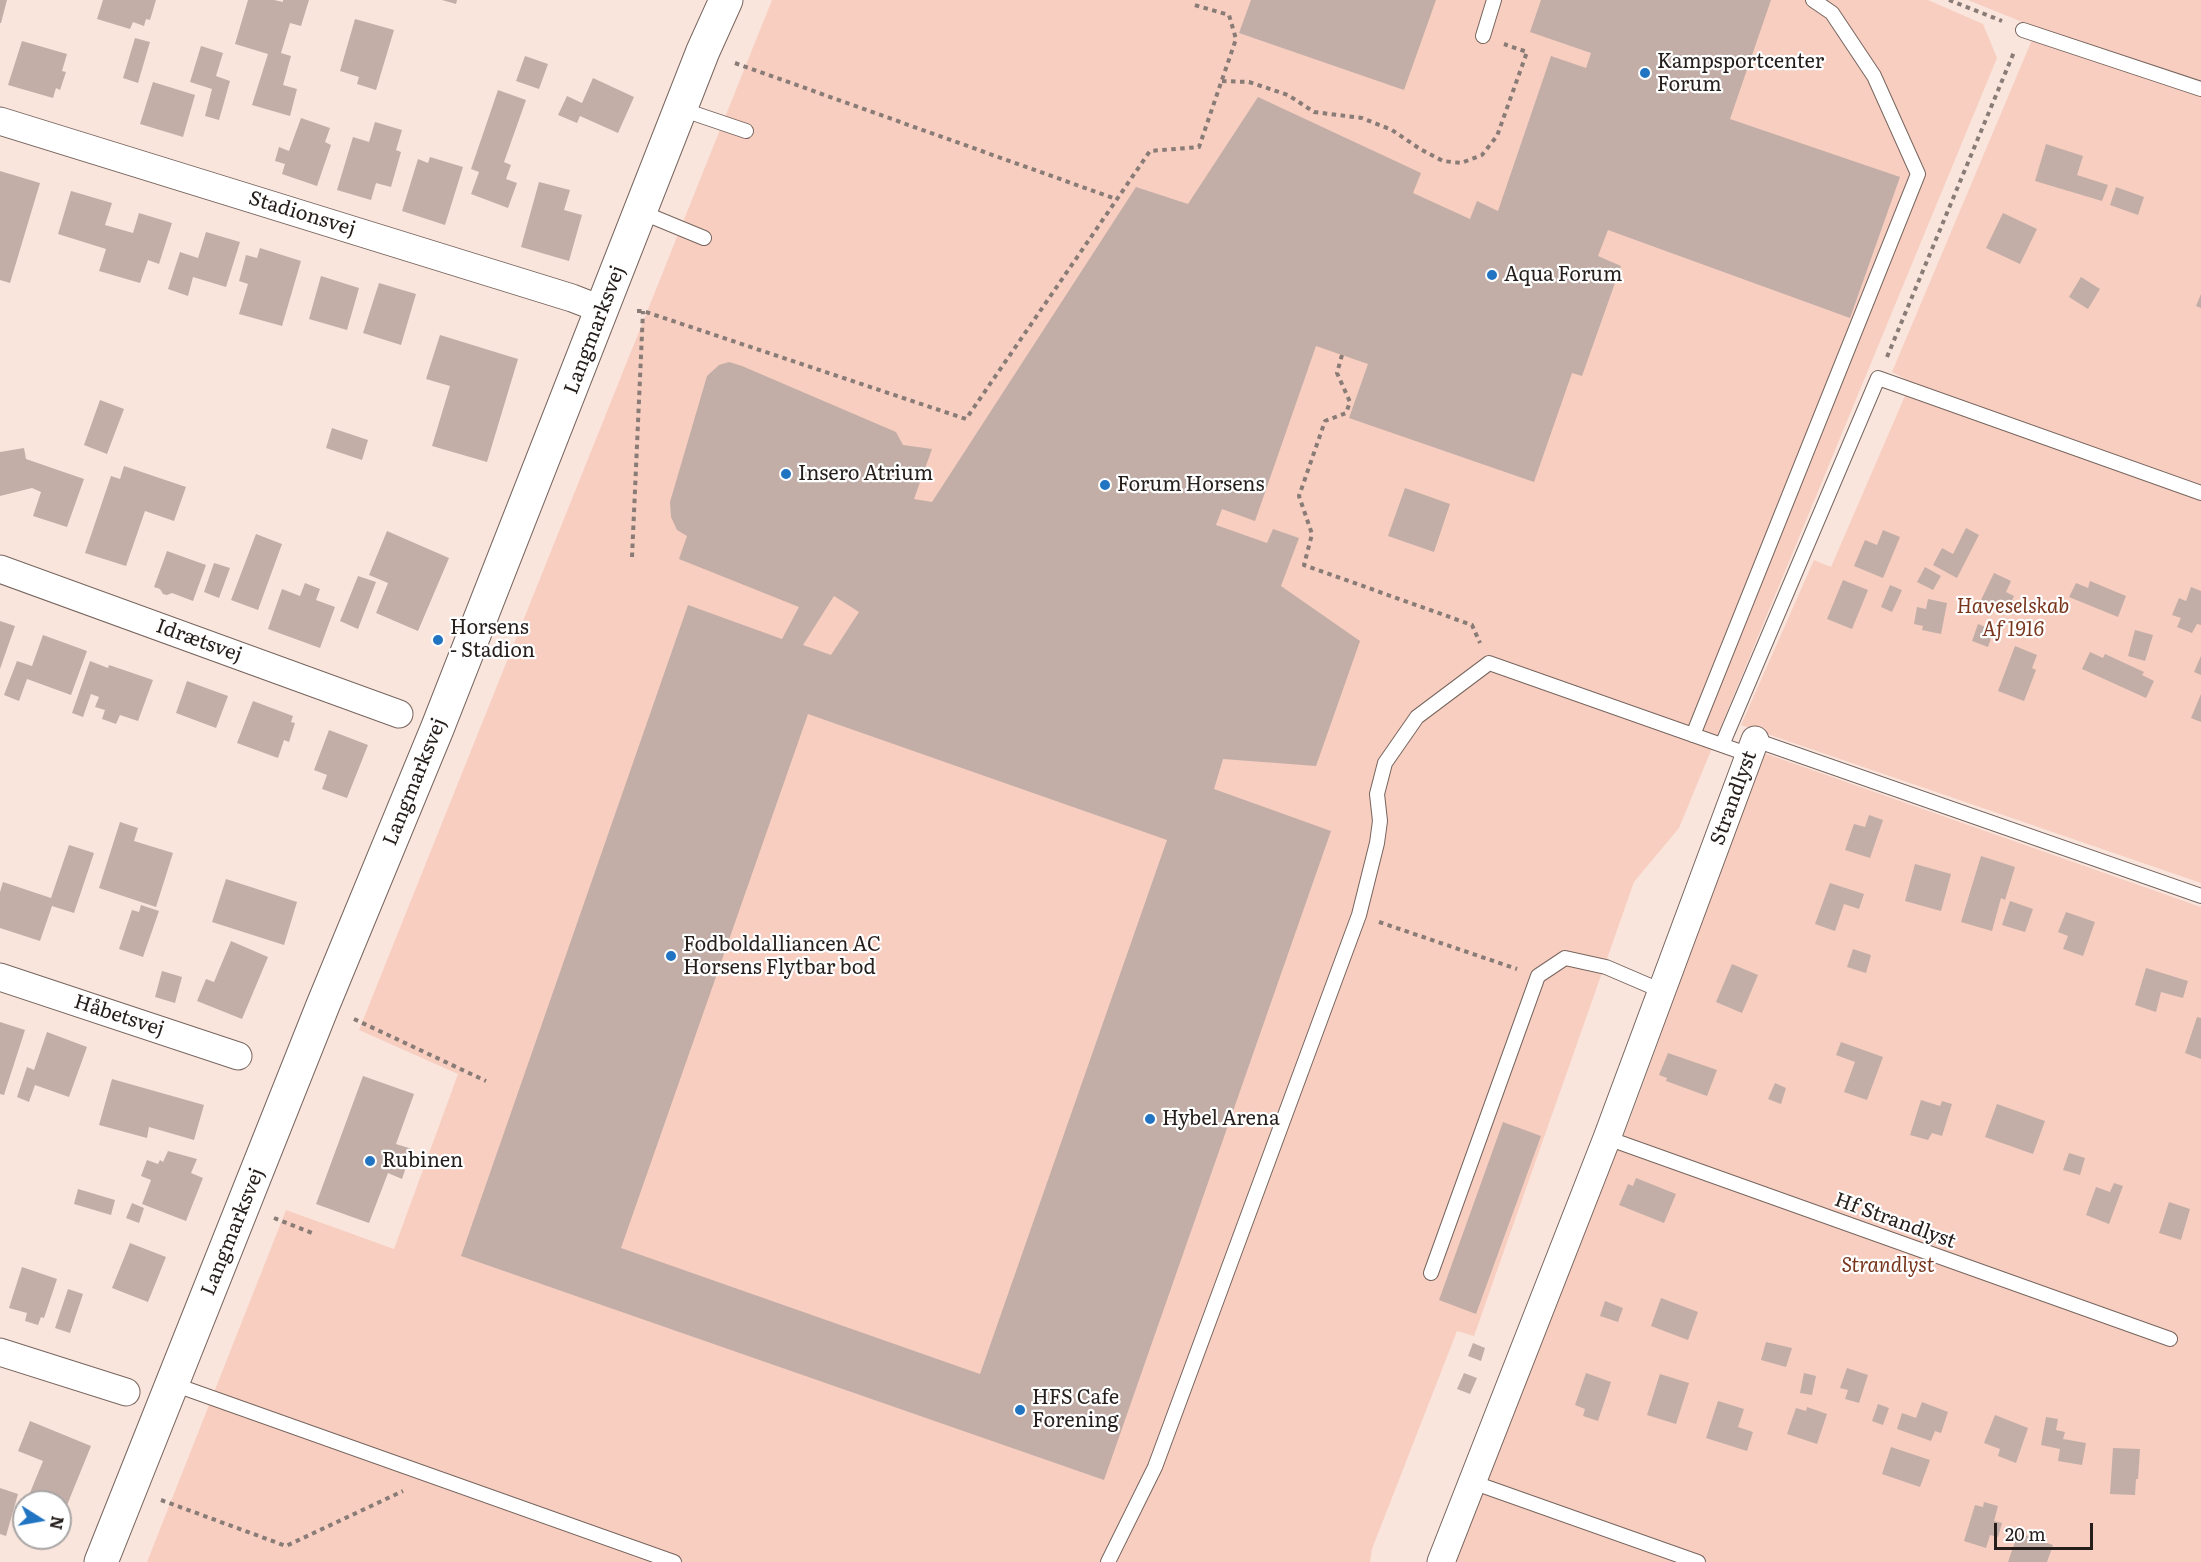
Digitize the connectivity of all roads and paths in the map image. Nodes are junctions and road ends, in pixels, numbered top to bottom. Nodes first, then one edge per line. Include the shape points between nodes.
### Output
1 (726, 0) edge
2 (1494, 0) edge
3 (1813, 0) edge
4 (1949, 0) edge
5 (1191, 4) dead end
6 (2024, 30) junction
7 (1483, 36) joint
8 (703, 51) junction
9 (1222, 81) junction
10 (2201, 89) edge
11 (681, 109) junction
12 (0, 122) edge
13 (746, 131) dead end
14 (1116, 199) junction
15 (641, 212) junction
16 (704, 238) dead end
17 (603, 310) junction
18 (643, 311) junction
19 (1342, 355) dead end
20 (1878, 378) junction
21 (2201, 493) edge
22 (632, 557) dead end
23 (0, 569) edge
24 (1489, 663) junction
25 (399, 714) dead end
26 (1693, 735) junction
27 (1722, 745) junction
28 (1753, 748) junction
29 (2201, 896) edge
30 (1384, 924) dead end
31 (1538, 976) junction
32 (0, 977) edge
33 (1662, 991) junction
34 (323, 1005) junction
35 (238, 1056) dead end
36 (486, 1081) dead end
37 (1607, 1138) junction
38 (244, 1206) junction
39 (312, 1233) dead end
40 (1431, 1273) dead end
41 (2170, 1339) dead end
42 (0, 1352) edge
43 (173, 1384) junction
44 (126, 1392) dead end
45 (434, 1477) junction
46 (1472, 1482) junction
47 (131, 1488) junction
48 (101, 1562) edge
49 (674, 1562) edge
50 (1108, 1562) edge
51 (1441, 1562) edge
52 (1698, 1562) edge

1 - 8 main road, Langmarksvej
2 - 7 lane
3 - 26 lane via 1832,13 1874,76 1918,174
4 - 6 path
5 - 9 path via 1229,15 1236,39
6 - 10 lane
6 - 20 path
7 - 9 path via 1527,52 1497,136 1482,155 1461,163 1443,160 1392,130 1362,118 1314,112 1288,95 1249,82
8 - 11 main road, Langmarksvej
8 - 14 path
9 - 14 path via 1199,147 1150,151
11 - 13 lane
11 - 15 main road, Langmarksvej
12 - 17 street, Stadionsvej
14 - 18 path via 966,419
15 - 16 lane
15 - 17 main road, Langmarksvej
17 - 18 path
17 - 34 main road, Langmarksvej
18 - 22 path
19 - 24 path via 1337,372 1350,402 1346,413 1325,421 1299,496 1312,534 1304,565 1472,625
20 - 21 lane
20 - 27 lane
23 - 25 street, Idrætsvej
24 - 26 lane
24 - 50 lane via 1417,717 1385,763 1377,794 1377,843 1359,915 1155,1467
26 - 27 lane
27 - 28 lane
28 - 29 lane
28 - 33 street, Strandlyst
30 - 31 path
31 - 33 lane via 1565,958 1606,967
31 - 40 lane
32 - 35 street, Håbetsvej
33 - 37 street, Strandlyst
34 - 36 path
34 - 38 main road, Langmarksvej
37 - 41 lane, Hf Strandlyst
37 - 46 street, Strandlyst
38 - 39 path
38 - 43 main road, Langmarksvej
42 - 44 street
43 - 45 lane
43 - 47 main road, Langmarksvej
45 - 47 path via 286,1546
45 - 49 lane
46 - 51 street, Strandlyst
46 - 52 lane
47 - 48 main road, Langmarksvej

